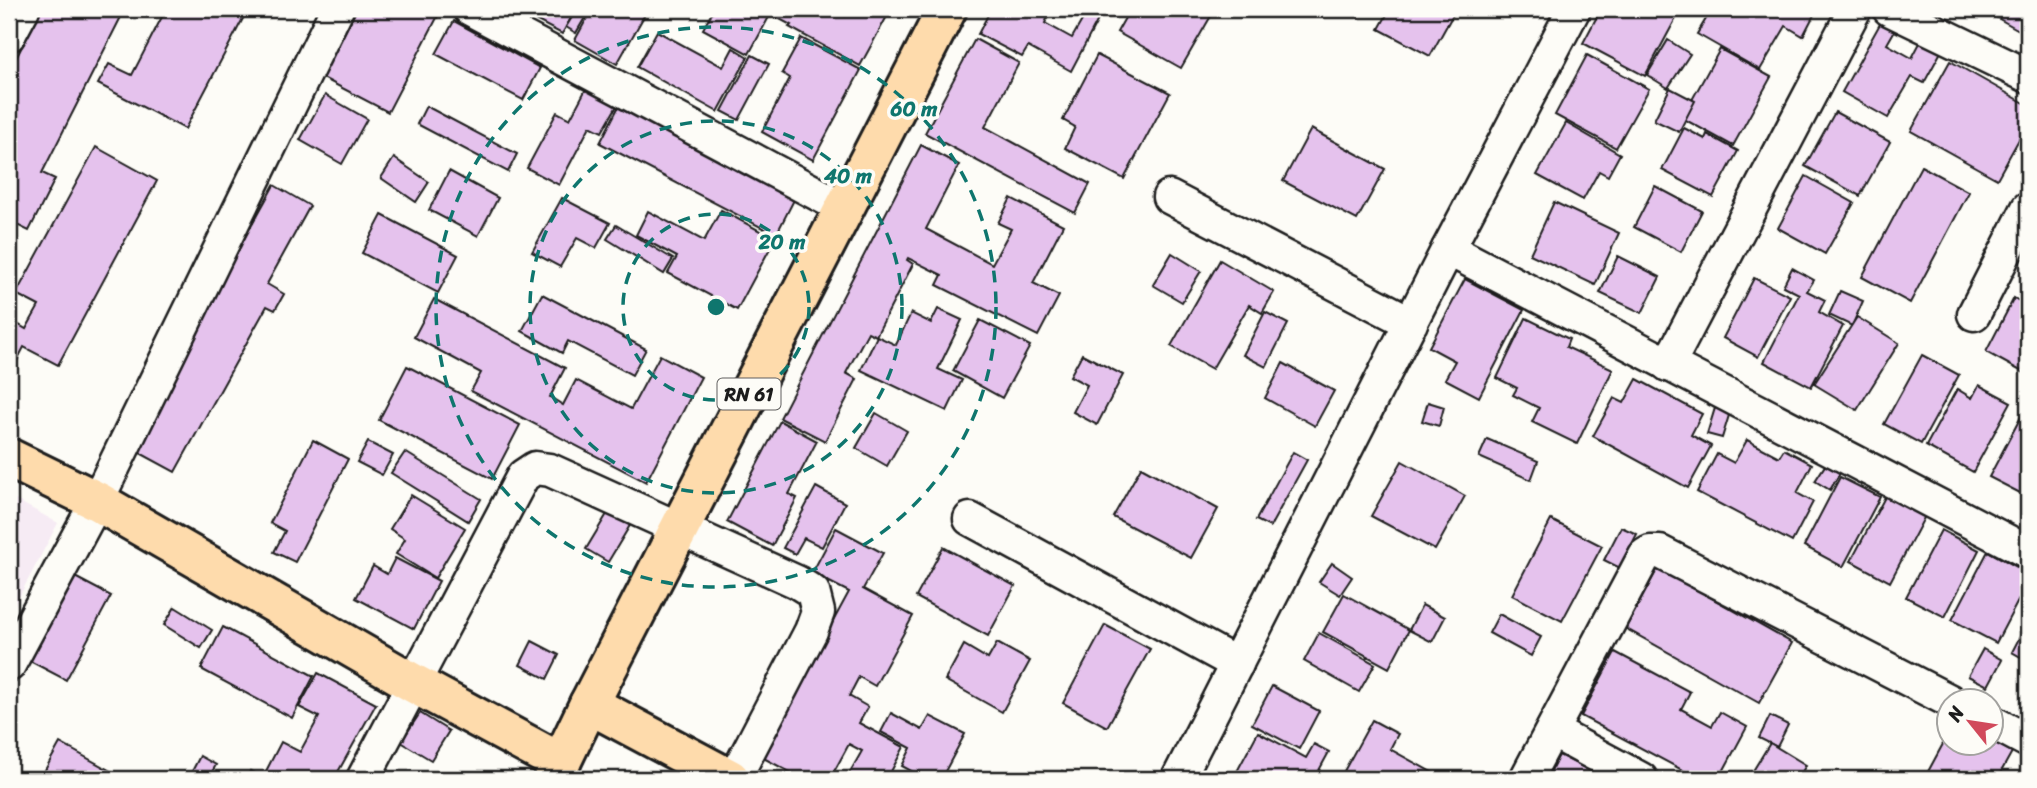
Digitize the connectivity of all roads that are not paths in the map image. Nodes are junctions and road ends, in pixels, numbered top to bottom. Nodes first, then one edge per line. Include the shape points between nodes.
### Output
1 (23, 9) edge
2 (337, 9) edge
3 (470, 9) edge
4 (947, 9) edge
5 (1574, 9) edge
6 (1855, 9) edge
7 (1889, 9) edge
8 (9, 35) edge
9 (2028, 76) edge
10 (1169, 197) dead end
11 (844, 208) junction
12 (2028, 208) edge
13 (1448, 249) junction
14 (1973, 314) dead end
15 (1411, 323) junction
16 (1668, 365) junction
17 (9, 458) edge
18 (97, 501) junction
19 (970, 519) dead end
20 (681, 527) junction
21 (2028, 552) edge
22 (1237, 664) junction
23 (9, 665) edge
24 (413, 683) junction
25 (1936, 694) edge
26 (589, 704) junction
27 (2006, 729) edge
28 (1552, 731) junction
29 (2028, 741) edge
30 (557, 771) edge
31 (363, 779) edge
32 (732, 779) edge
33 (1178, 779) edge
34 (1527, 779) edge
35 (1642, 779) edge

1 - 8 street
2 - 18 street
3 - 11 street
4 - 11 main road, RN 61
5 - 13 street
6 - 16 street
7 - 9 street
10 - 15 street
11 - 20 main road, RN 61
12 - 14 street
13 - 15 street
13 - 16 street
15 - 22 street
16 - 21 street
17 - 18 main road
18 - 23 street
18 - 24 main road
19 - 22 street
20 - 24 street via 550,470 535,468 523,476
20 - 26 main road, RN 61
20 - 32 street via 797,582 813,592 818,612
22 - 33 street
24 - 30 main road
24 - 31 street
25 - 28 street via 1660,552 1650,552
26 - 30 main road, RN 61
26 - 32 main road
27 - 29 street
28 - 34 street
28 - 35 street

